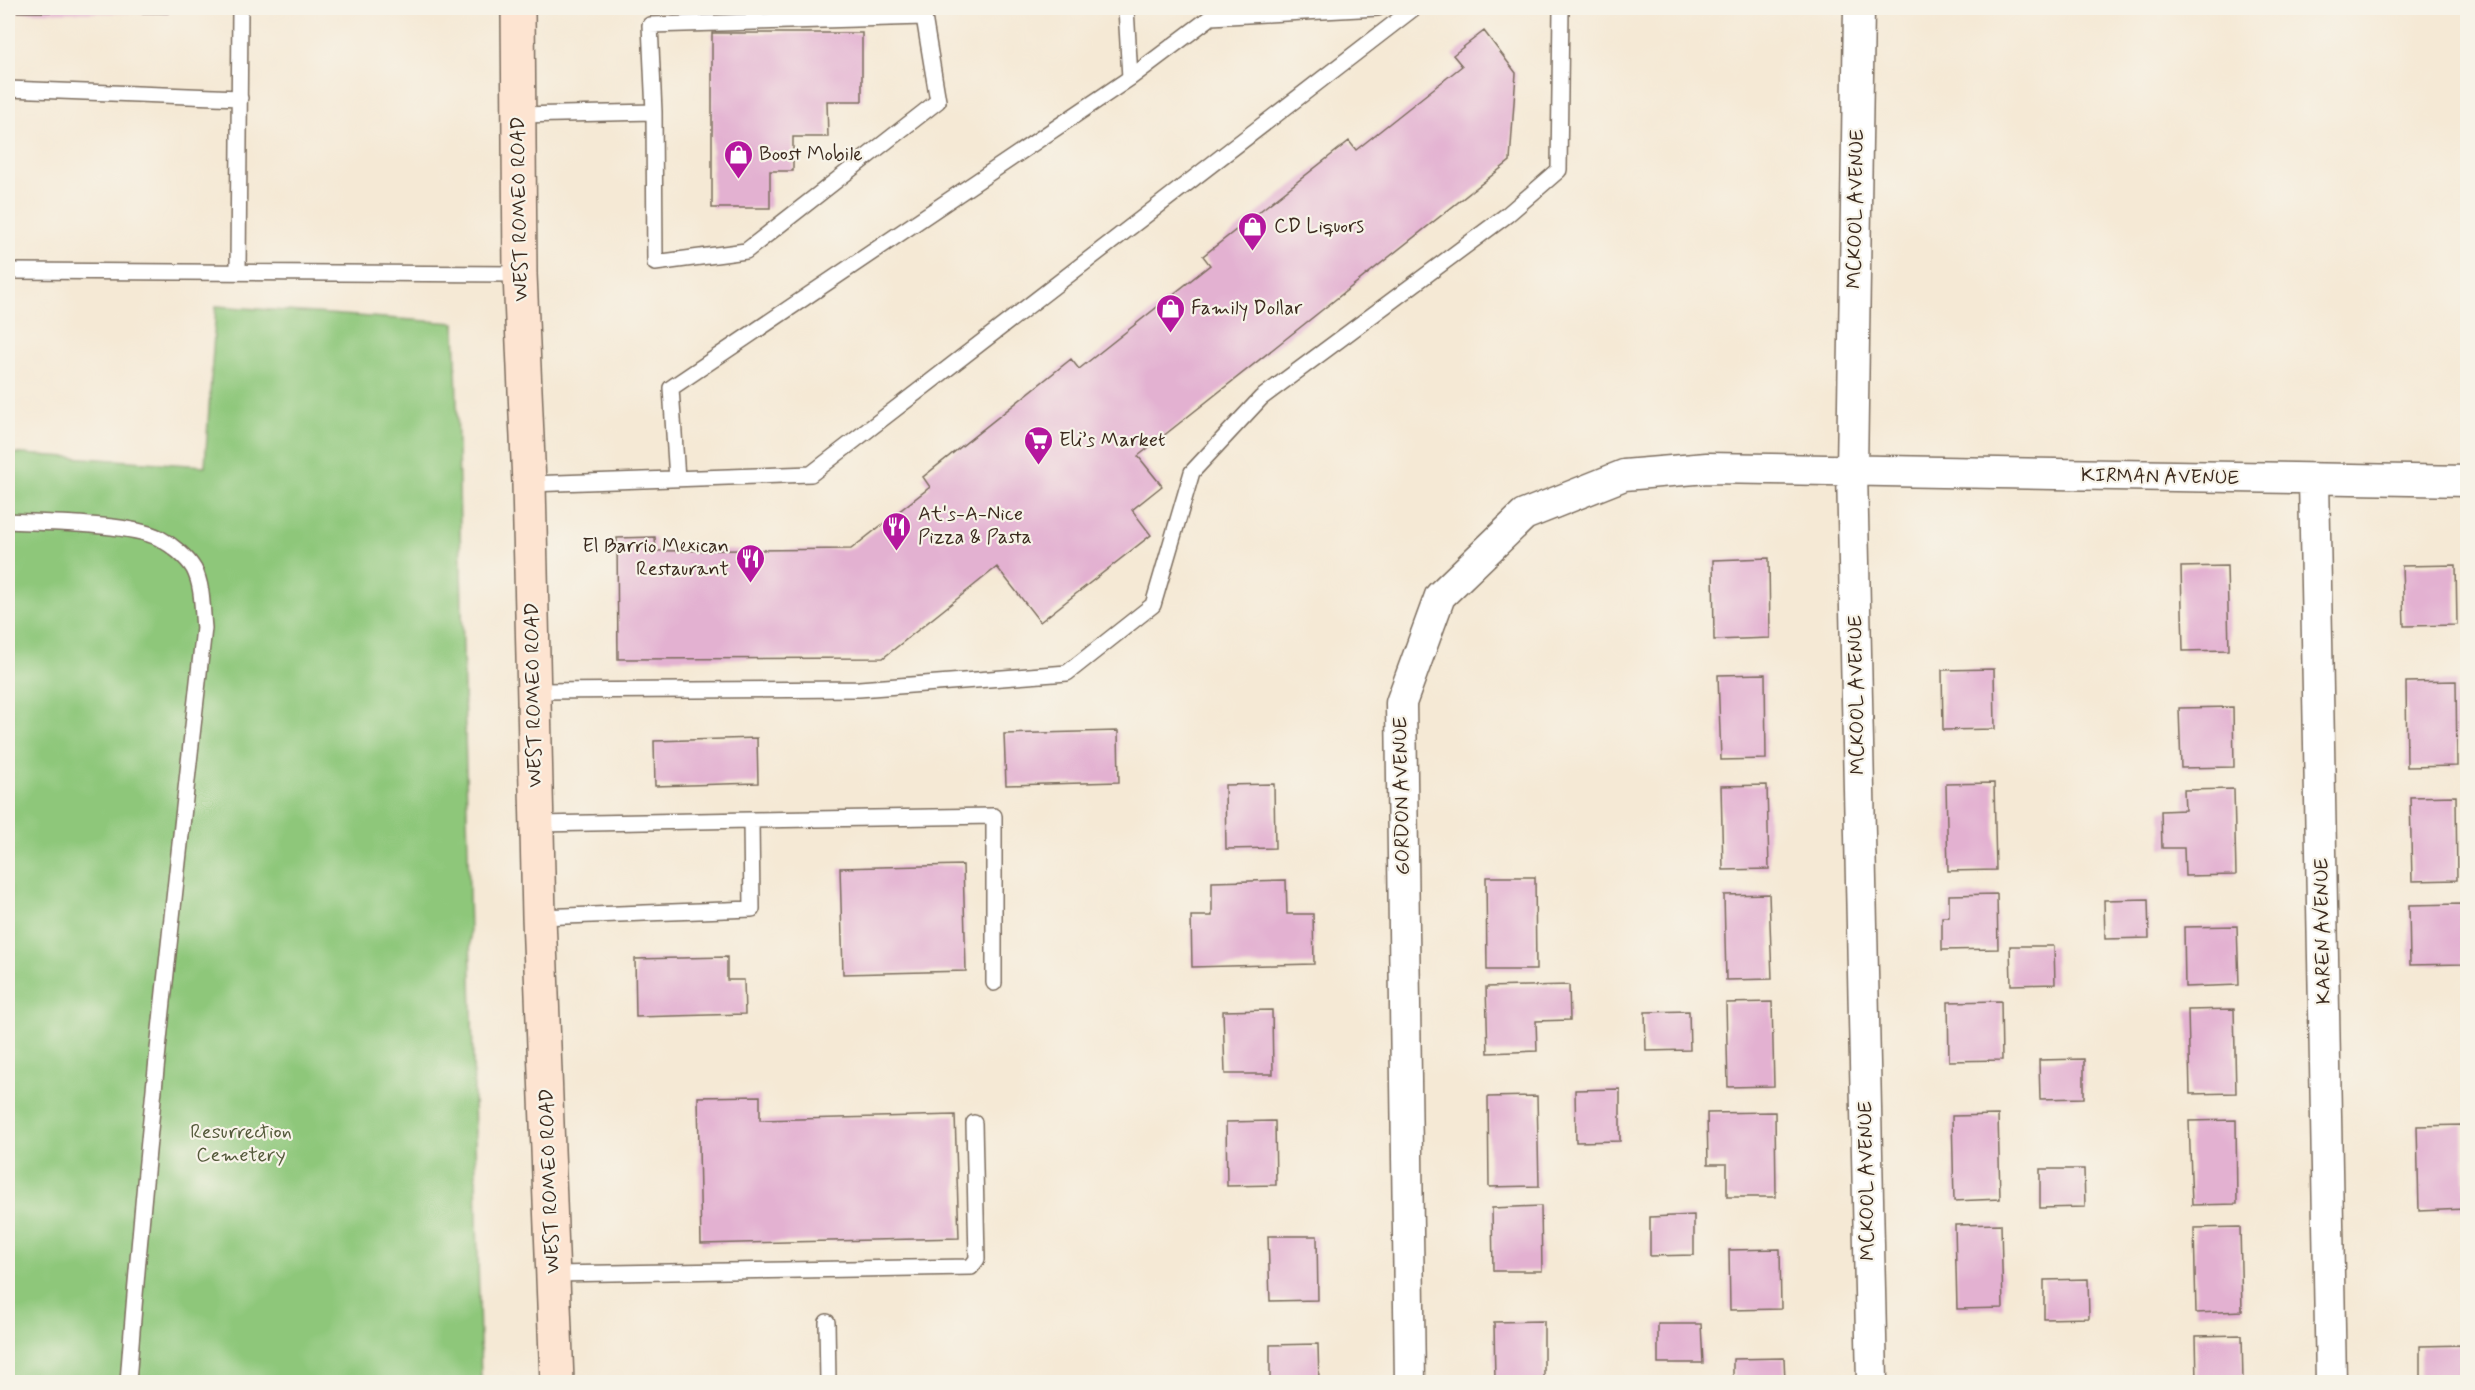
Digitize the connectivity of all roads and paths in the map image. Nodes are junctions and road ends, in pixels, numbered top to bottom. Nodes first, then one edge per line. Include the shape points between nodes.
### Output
1 (240, 8) edge
2 (518, 8) edge
3 (1126, 8) edge
4 (1378, 8) edge
5 (1414, 8) edge
6 (1562, 8) edge
7 (1859, 8) edge
8 (1130, 78) junction
9 (8, 89) edge
10 (240, 98) junction
11 (654, 112) junction
12 (518, 114) junction
13 (8, 271) edge
14 (238, 271) junction
15 (520, 274) junction
16 (1852, 471) junction
17 (677, 479) junction
18 (2314, 479) junction
19 (2468, 481) edge
20 (529, 484) junction
21 (8, 521) edge
22 (534, 691) junction
23 (751, 820) junction
24 (537, 824) junction
25 (539, 917) junction
26 (994, 983) dead end
27 (974, 1123) dead end
28 (554, 1274) junction
29 (827, 1322) dead end
30 (128, 1383) edge
31 (557, 1383) edge
32 (828, 1383) edge
33 (1410, 1383) edge
34 (1872, 1383) edge
35 (2331, 1383) edge

1 - 10 lane
2 - 12 main road, WEST ROMEO ROAD
3 - 8 lane
4 - 8 lane via 1210,18
5 - 17 lane via 811,474
6 - 22 lane via 1559,170 1507,215 1261,398 1192,472 1153,605 1067,674 859,689
7 - 16 street, MCKOOL AVENUE
8 - 17 lane via 671,388
9 - 10 lane
10 - 14 lane
11 - 11 lane via 655,263 746,251 938,101 924,17 650,25
11 - 12 lane
12 - 15 main road, WEST ROMEO ROAD
13 - 14 lane
14 - 15 lane
15 - 20 main road, WEST ROMEO ROAD
16 - 18 street, KIRMAN AVENUE
16 - 33 street, GORDON AVENUE via 1707,468 1624,475 1524,515 1440,596 1401,703
16 - 34 street, MCKOOL AVENUE
17 - 20 lane
18 - 19 street, KIRMAN AVENUE
18 - 35 street, KAREN AVENUE
20 - 22 main road, WEST ROMEO ROAD
21 - 30 lane via 124,529 158,537 194,569 202,599 204,628 175,886
22 - 24 main road, WEST ROMEO ROAD
23 - 24 lane
23 - 25 lane via 752,909
23 - 26 lane via 994,816
24 - 25 main road, WEST ROMEO ROAD
25 - 28 main road, WEST ROMEO ROAD
27 - 28 lane via 977,1259 971,1267
28 - 31 main road, WEST ROMEO ROAD
29 - 32 lane

